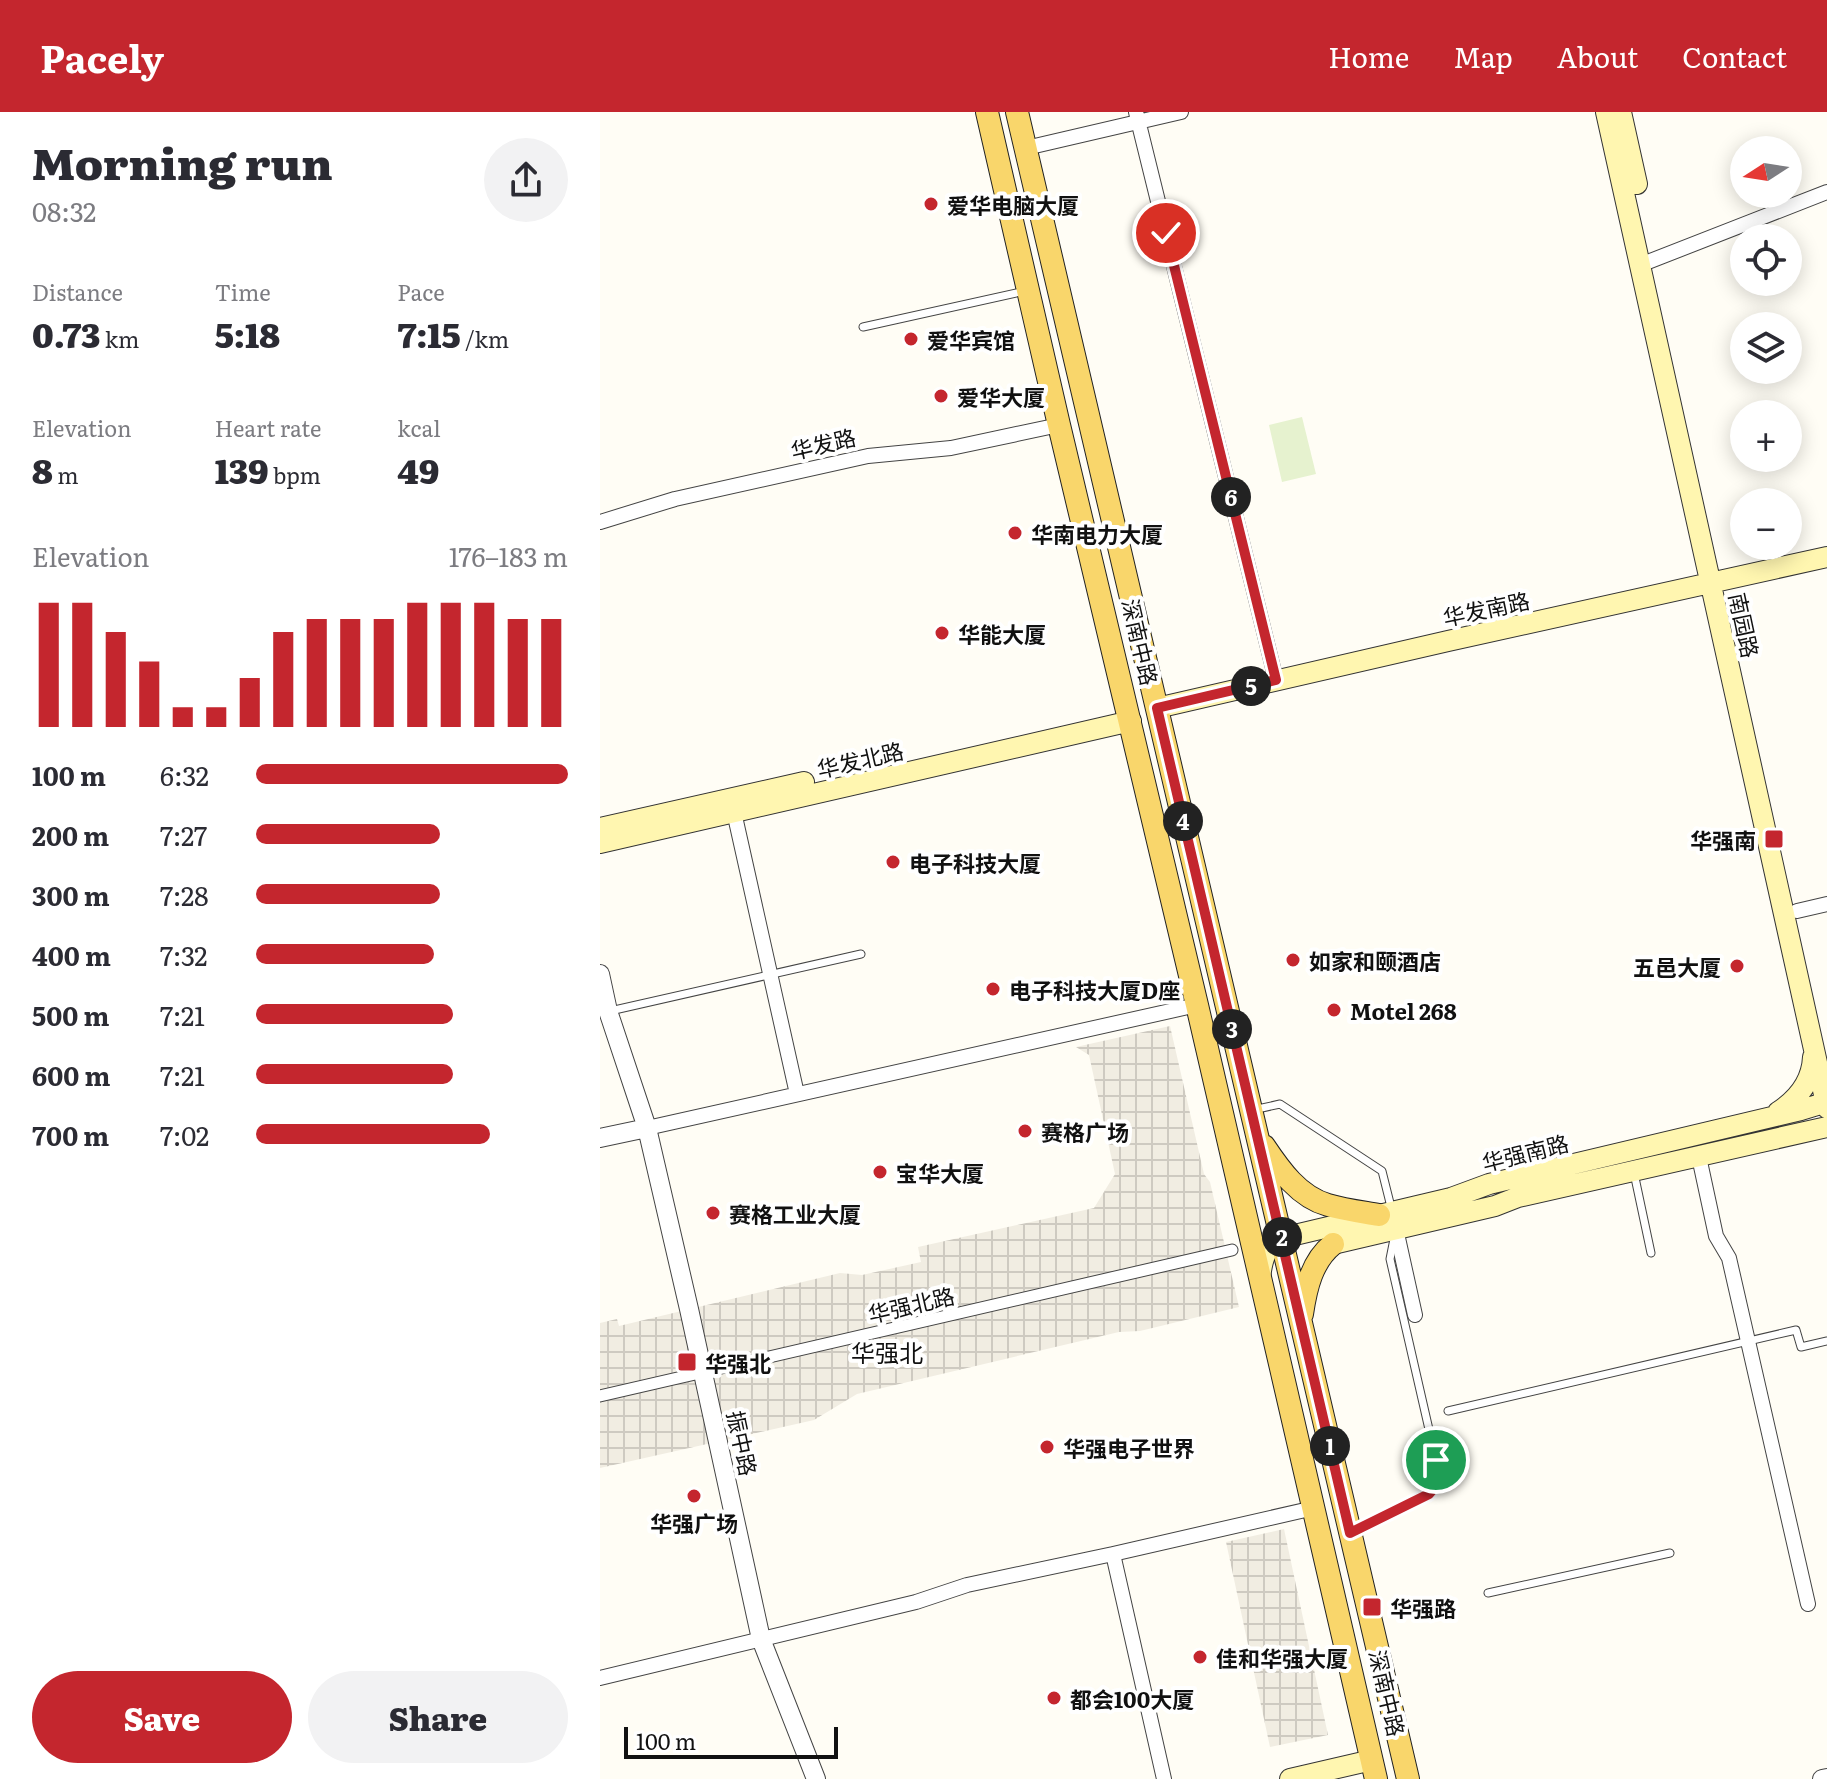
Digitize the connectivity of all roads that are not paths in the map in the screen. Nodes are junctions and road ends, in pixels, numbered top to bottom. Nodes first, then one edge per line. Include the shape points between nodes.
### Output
1 (987, 112) edge
2 (1017, 112) edge
3 (1181, 112) edge
4 (1606, 112) edge
5 (1621, 112) edge
6 (1137, 117) edge
7 (1026, 148) junction
8 (1827, 192) edge
9 (1647, 262) junction
10 (1028, 291) junction
11 (863, 327) dead end
12 (1059, 425) junction
13 (600, 522) edge
14 (1827, 557) edge
15 (1717, 582) junction
16 (1276, 680) junction
17 (1157, 708) junction
18 (1130, 716) junction
19 (734, 812) junction
20 (600, 828) edge
21 (600, 843) edge
22 (1827, 904) edge
23 (1797, 911) junction
24 (861, 954) dead end
25 (600, 974) edge
26 (770, 975) junction
27 (1197, 1005) junction
28 (604, 1012) edge
29 (1823, 1043) edge
30 (797, 1094) junction
31 (1826, 1104) edge
32 (1251, 1110) junction
33 (1765, 1118) junction
34 (1827, 1127) edge
35 (647, 1128) junction
36 (1257, 1134) junction
37 (600, 1138) edge
38 (1699, 1157) junction
39 (1633, 1171) junction
40 (1389, 1219) junction
41 (1282, 1238) junction
42 (1333, 1244) joint
43 (1232, 1250) dead end
44 (1651, 1253) dead end
45 (1260, 1278) junction
46 (1415, 1315) dead end
47 (1301, 1323) junction
48 (1748, 1341) junction
49 (1827, 1341) edge
50 (703, 1373) junction
51 (600, 1396) edge
52 (1448, 1411) dead end
53 (1314, 1508) junction
54 (1350, 1533) junction
55 (1670, 1553) dead end
56 (1113, 1554) junction
57 (1488, 1593) dead end
58 (1808, 1604) dead end
59 (761, 1639) junction
60 (600, 1678) edge
61 (1374, 1770) edge
62 (816, 1779) edge
63 (1164, 1779) edge
64 (1290, 1779) edge
65 (1408, 1779) edge

1 - 10 main road, 深南中路
2 - 7 main road, 深南中路
3 - 6 street
4 - 9 main road, 南园路
5 - 9 main road, 南园路
6 - 7 street
6 - 16 street
7 - 17 main road, 深南中路
8 - 9 street
9 - 15 main road, 南园路
10 - 11 lane
10 - 12 main road, 深南中路
12 - 13 street, 华发路 via 951,448 868,456 675,499
12 - 18 main road, 深南中路
14 - 15 main road, 华发南路
15 - 16 main road, 华发南路
15 - 23 main road, 南园路
15 - 29 main road, 南园路
16 - 17 main road, 华发南路
17 - 32 main road, 深南中路
18 - 19 main road, 华发北路
18 - 20 main road, 华发北路
18 - 27 main road, 深南中路
19 - 21 main road, 华发北路
19 - 26 street
22 - 23 street
23 - 29 main road, 南园路
24 - 26 lane
25 - 28 street, 振中路
26 - 28 lane
26 - 30 street
27 - 30 street
27 - 45 main road, 深南中路
28 - 35 street, 振中路
29 - 31 main road, 南园路
29 - 33 main road via 1802,1090 1781,1111
30 - 35 street
31 - 33 main road, 华强南路
32 - 36 main road, 深南中路
32 - 40 lane via 1280,1104 1382,1171
33 - 40 main road, 华强南路 via 1489,1184
34 - 38 main road, 华强南路
35 - 37 street
35 - 50 street, 振中路
36 - 40 main road via 1280,1169 1309,1197
36 - 41 main road, 深南中路
38 - 39 main road, 华强南路
38 - 48 street
39 - 40 main road, 华强南路 via 1495,1206
39 - 44 lane
40 - 41 main road, 华强南路
40 - 42 main road, 华强南路
40 - 46 street
40 - 54 lane via 1390,1259 1438,1480 1429,1494
41 - 45 main road via 1266,1252
41 - 47 main road, 深南中路
42 - 47 main road via 1314,1266
43 - 50 street, 华强北路
45 - 53 main road, 深南中路
47 - 54 main road, 深南中路
48 - 49 lane via 1796,1330 1801,1347
48 - 52 lane
48 - 58 street
50 - 51 street, 华强北路
50 - 59 street, 振中路
53 - 56 street
53 - 61 main road, 深南中路
54 - 65 main road, 深南中路
55 - 57 lane
56 - 59 street via 967,1585
56 - 63 street
59 - 60 street
59 - 62 street, 振中路
61 - 64 main road

